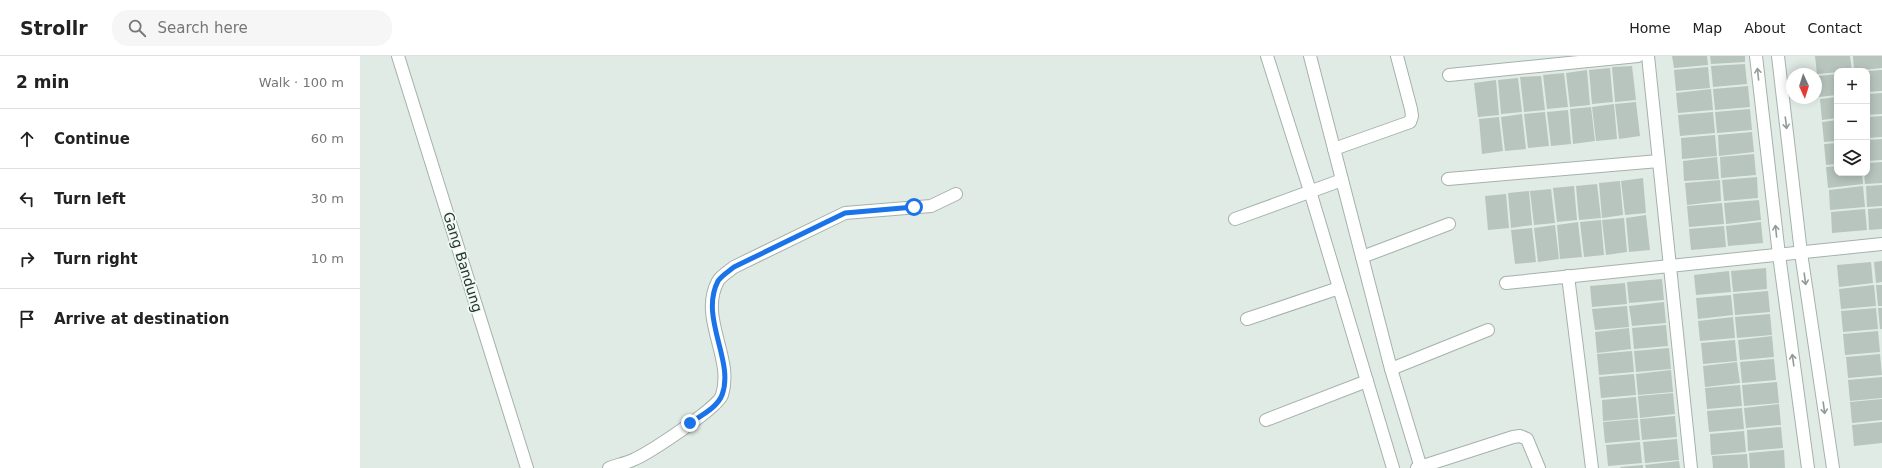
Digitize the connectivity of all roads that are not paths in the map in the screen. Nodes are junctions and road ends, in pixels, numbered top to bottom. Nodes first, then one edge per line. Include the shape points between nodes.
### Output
1 (398, 56) edge
2 (1267, 56) edge
3 (1310, 56) edge
4 (1397, 56) edge
5 (1638, 56) edge
6 (1648, 56) edge
7 (1756, 56) edge
8 (1778, 56) edge
9 (1449, 75) dead end
10 (1334, 149) junction
11 (1659, 161) junction
12 (1448, 179) dead end
13 (1342, 180) junction
14 (1310, 191) junction
15 (956, 194) dead end
16 (1235, 219) dead end
17 (1449, 224) dead end
18 (1882, 244) edge
19 (1801, 253) junction
20 (1779, 255) junction
21 (1362, 257) junction
22 (1670, 266) junction
23 (1568, 276) junction
24 (1506, 282) dead end
25 (1339, 288) junction
26 (1247, 319) dead end
27 (1488, 330) dead end
28 (1391, 369) junction
29 (1367, 381) junction
30 (1266, 420) dead end
31 (527, 468) edge
32 (609, 468) edge
33 (1393, 468) edge
34 (1419, 468) edge
35 (1539, 468) edge
36 (1592, 468) edge
37 (1691, 468) edge
38 (1808, 468) edge
39 (1833, 468) edge

1 - 31 street, Gang Bandung
2 - 14 street
3 - 10 street
4 - 10 street via 1411,109 1410,122
5 - 9 street
6 - 11 street
20 -> 7 street
8 -> 19 street
10 - 13 street
11 - 12 street
11 - 22 street
13 - 14 street
13 - 21 street
14 - 16 street
14 - 25 street
15 - 32 street via 931,206 845,213 734,267 718,280 711,306 724,372 722,396 713,406 673,436 635,459
17 - 21 street
18 - 19 street
19 - 20 street
19 -> 39 street
20 - 22 street
38 -> 20 street
21 - 28 street
22 - 23 street
22 - 37 street
23 - 24 street
23 - 36 street
25 - 26 street
25 - 29 street
27 - 28 street
28 - 34 street
29 - 30 street
29 - 33 street
34 - 35 street via 1497,441 1520,436 1528,439

